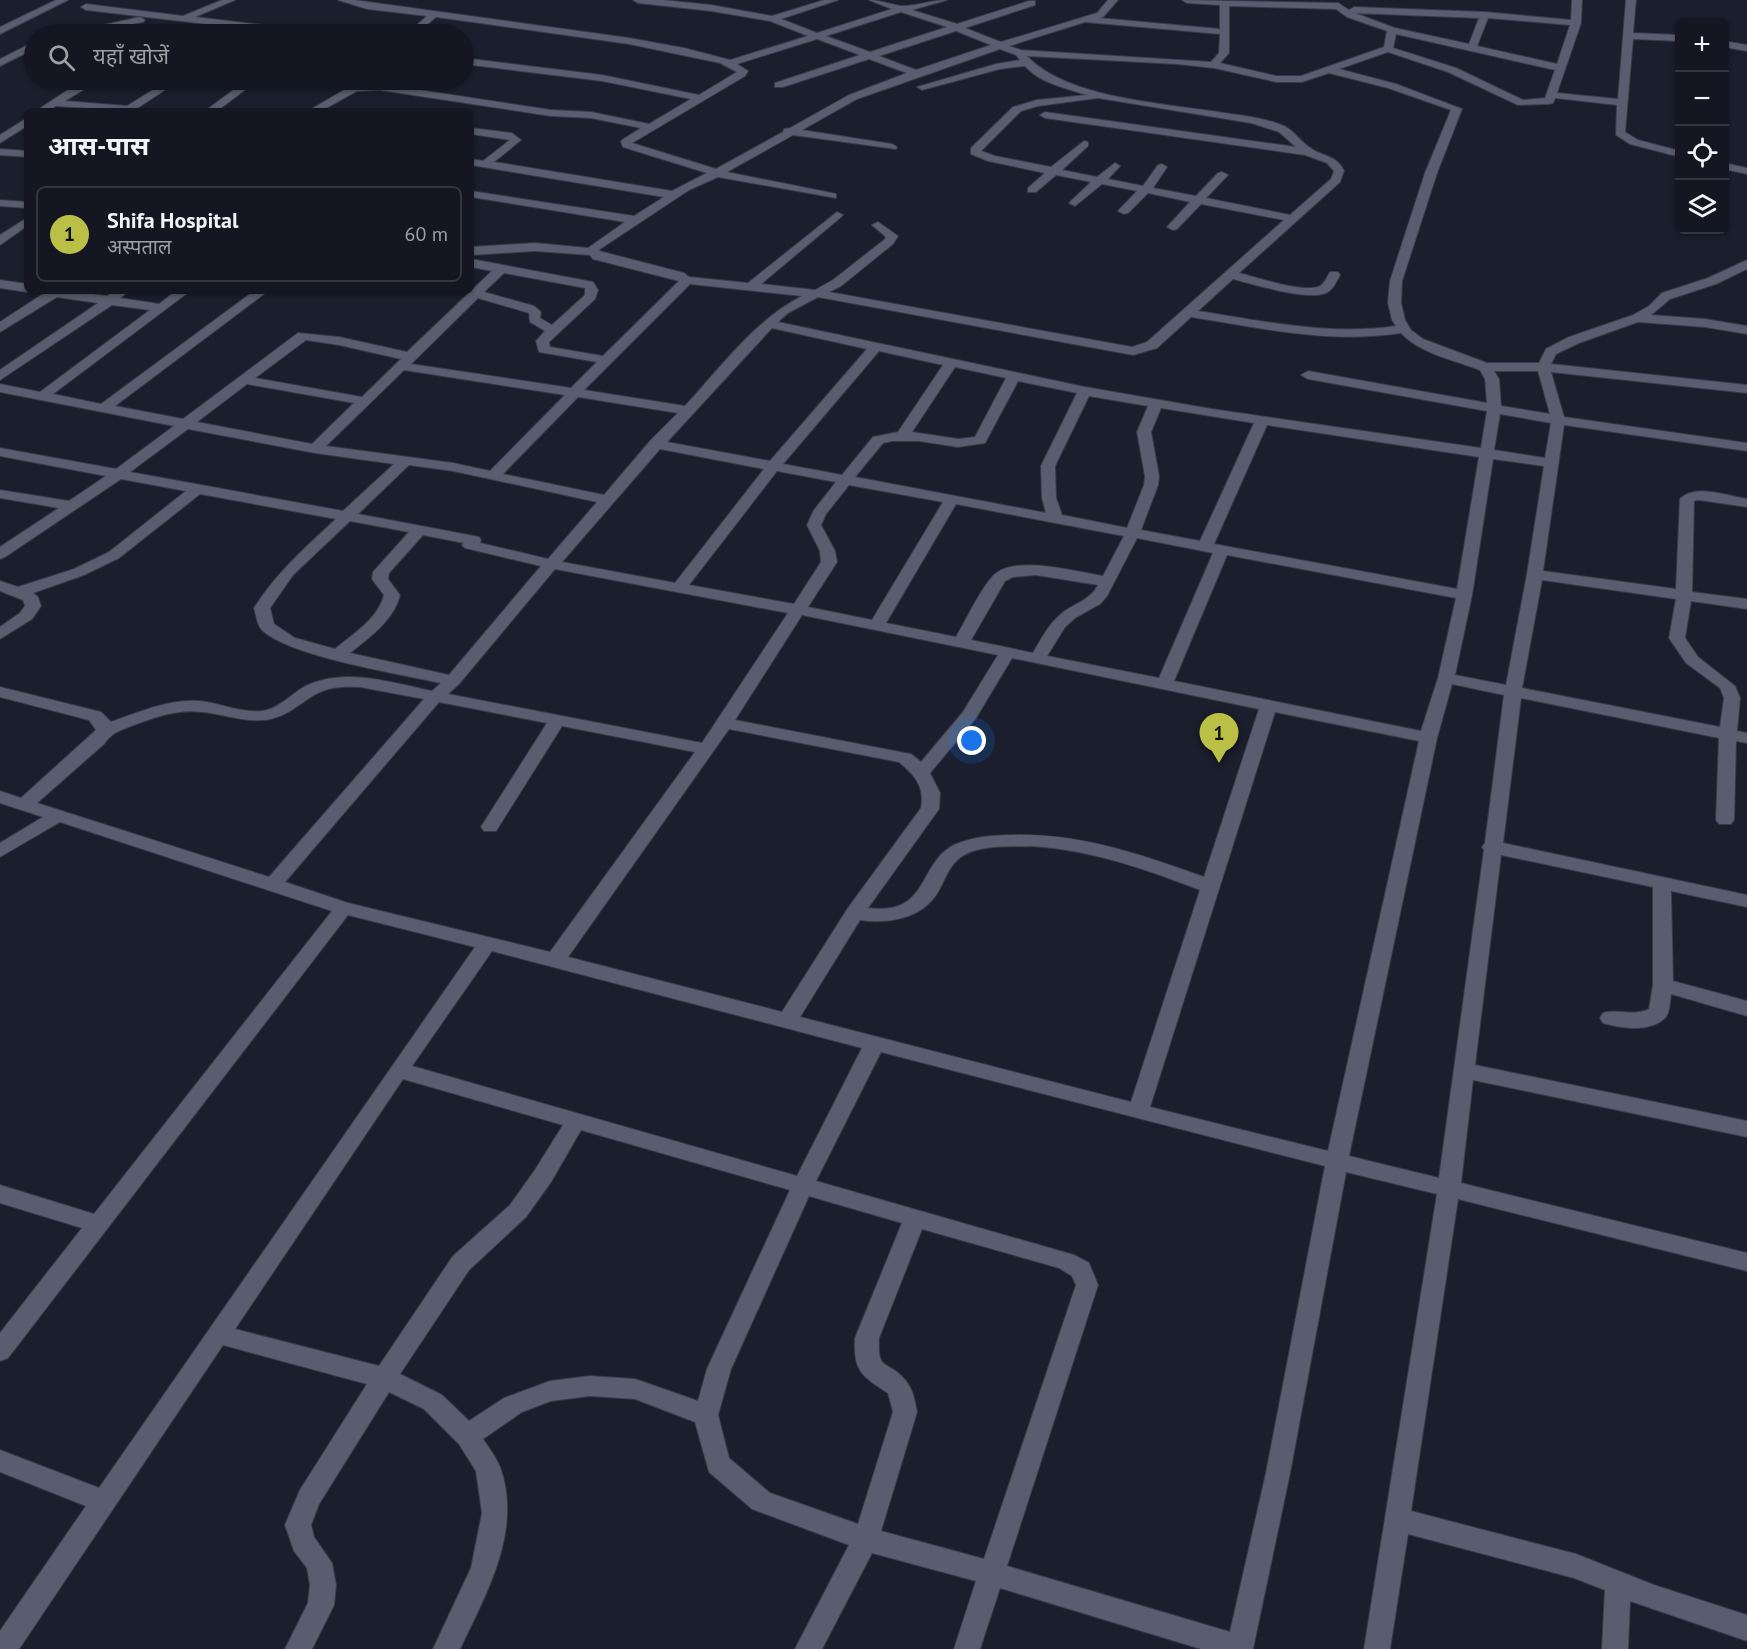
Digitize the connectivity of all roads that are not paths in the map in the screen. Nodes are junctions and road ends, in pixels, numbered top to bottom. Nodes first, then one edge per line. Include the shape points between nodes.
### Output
1 (34, 0) edge
2 (230, 0) edge
3 (343, 0) edge
4 (638, 0) edge
5 (832, 0) edge
6 (874, 0) edge
7 (942, 0) edge
8 (1113, 0) edge
9 (1187, 0) edge
10 (1577, 0) edge
11 (1631, 0) edge
12 (60, 2) edge
13 (1225, 2) edge
14 (1032, 3) dead end
15 (86, 7) dead end
16 (902, 9) junction
17 (1343, 10) junction
18 (1483, 11) junction
19 (434, 15) junction
20 (162, 16) junction
21 (184, 18) junction
22 (772, 19) junction
23 (1083, 20) junction
24 (1576, 23) junction
25 (120, 24) edge
26 (236, 24) edge
27 (423, 24) edge
28 (955, 27) junction
29 (1392, 30) junction
30 (0, 31) edge
31 (1225, 32) junction
32 (814, 36) junction
33 (1629, 36) junction
34 (1675, 38) edge
35 (1002, 45) junction
36 (1729, 45) edge
37 (1472, 48) junction
38 (1747, 48) edge
39 (1388, 49) junction
40 (24, 50) edge
41 (866, 56) junction
42 (1022, 58) junction
43 (474, 62) edge
44 (0, 63) edge
45 (731, 63) junction
46 (1214, 65) junction
47 (1561, 68) junction
48 (1330, 70) junction
49 (916, 73) junction
50 (779, 85) dead end
51 (922, 87) dead end
52 (75, 90) edge
53 (159, 90) edge
54 (239, 90) edge
55 (351, 90) edge
56 (397, 90) edge
57 (1551, 95) junction
58 (1101, 96) junction
59 (700, 98) junction
60 (52, 103) junction
61 (1623, 103) junction
62 (45, 108) edge
63 (106, 108) edge
64 (130, 108) edge
65 (214, 108) edge
66 (318, 108) edge
67 (1045, 115) dead end
68 (24, 123) edge
69 (650, 127) junction
70 (474, 131) edge
71 (788, 131) junction
72 (0, 140) edge
73 (1084, 144) dead end
74 (892, 147) dead end
75 (0, 152) edge
76 (1309, 153) junction
77 (1675, 153) edge
78 (24, 154) edge
79 (474, 162) edge
80 (485, 164) junction
81 (1115, 166) dead end
82 (1162, 167) dead end
83 (1729, 167) edge
84 (1054, 170) junction
85 (1747, 171) edge
86 (717, 173) junction
87 (1222, 175) dead end
88 (1100, 180) junction
89 (1146, 189) junction
90 (1032, 190) dead end
91 (474, 195) edge
92 (673, 195) junction
93 (831, 196) dead end
94 (1200, 200) junction
95 (0, 203) edge
96 (1075, 204) dead end
97 (24, 205) edge
98 (1124, 211) dead end
99 (837, 215) dead end
100 (1294, 219) junction
101 (636, 220) junction
102 (24, 223) edge
103 (878, 225) dead end
104 (1173, 227) dead end
105 (0, 242) edge
106 (474, 251) edge
107 (592, 252) junction
108 (474, 263) edge
109 (1747, 264) edge
110 (502, 268) junction
111 (1231, 275) junction
112 (1334, 275) dead end
113 (686, 280) junction
114 (0, 284) edge
115 (24, 288) edge
116 (749, 288) junction
117 (475, 293) joint
118 (49, 294) edge
119 (66, 294) edge
120 (119, 294) edge
121 (180, 294) edge
122 (258, 294) edge
123 (474, 294) edge
124 (821, 294) junction
125 (110, 300) junction
126 (160, 308) junction
127 (1189, 313) junction
128 (1637, 318) junction
129 (769, 324) junction
130 (0, 328) edge
131 (1402, 329) junction
132 (1747, 330) edge
133 (553, 332) junction
134 (875, 348) junction
135 (606, 360) junction
136 (405, 362) junction
137 (951, 363) junction
138 (1485, 367) junction
139 (1543, 367) junction
140 (1014, 375) junction
141 (1308, 375) dead end
142 (0, 376) edge
143 (245, 380) junction
144 (0, 388) edge
145 (1747, 389) edge
146 (1085, 391) junction
147 (574, 392) junction
148 (41, 397) junction
149 (364, 401) junction
150 (1156, 403) junction
151 (104, 408) junction
152 (1494, 409) junction
153 (687, 410) junction
154 (1558, 420) junction
155 (1262, 421) junction
156 (186, 424) junction
157 (903, 435) junction
158 (655, 444) junction
159 (1747, 447) edge
160 (315, 449) junction
161 (0, 452) edge
162 (1489, 454) junction
163 (404, 462) junction
164 (1551, 463) junction
165 (774, 467) junction
166 (117, 475) junction
167 (494, 475) junction
168 (847, 481) junction
169 (197, 489) junction
170 (0, 494) edge
171 (606, 500) junction
172 (951, 500) junction
173 (1747, 503) edge
174 (69, 505) junction
175 (348, 516) junction
176 (1055, 518) junction
177 (420, 529) junction
178 (1132, 534) junction
179 (1213, 549) junction
180 (0, 554) edge
181 (550, 564) junction
182 (1535, 574) junction
183 (1108, 582) junction
184 (0, 586) edge
185 (679, 588) junction
186 (20, 592) junction
187 (1464, 596) junction
188 (1684, 596) junction
189 (1747, 604) edge
190 (799, 610) junction
191 (876, 626) junction
192 (0, 634) edge
193 (961, 643) junction
194 (1007, 653) junction
195 (338, 655) junction
196 (1038, 659) junction
197 (1446, 678) junction
198 (453, 681) junction
199 (1164, 686) junction
200 (0, 692) edge
201 (1513, 693) junction
202 (435, 697) junction
203 (1268, 707) junction
204 (558, 720) junction
205 (725, 723) junction
206 (105, 730) junction
207 (1728, 734) junction
208 (1428, 738) junction
209 (1747, 738) edge
210 (706, 749) junction
211 (922, 772) junction
212 (0, 797) edge
213 (24, 804) junction
214 (59, 815) junction
215 (1725, 820) dead end
216 (490, 827) dead end
217 (1491, 847) junction
218 (0, 851) edge
219 (1662, 883) junction
220 (273, 884) junction
221 (1209, 886) junction
222 (1747, 901) edge
223 (344, 908) junction
224 (855, 913) junction
225 (486, 944) junction
226 (555, 960) junction
227 (1663, 985) junction
228 (1747, 1010) edge
229 (1610, 1018) dead end
230 (787, 1021) junction
231 (875, 1043) junction
232 (1464, 1070) junction
233 (398, 1071) junction
234 (1138, 1112) junction
235 (576, 1121) junction
236 (1747, 1129) edge
237 (1337, 1160) junction
238 (803, 1185) junction
239 (1449, 1188) junction
240 (0, 1194) edge
241 (915, 1217) junction
242 (97, 1224) junction
243 (1747, 1262) edge
244 (218, 1334) junction
245 (0, 1351) edge
246 (384, 1378) junction
247 (706, 1414) junction
248 (468, 1436) junction
249 (0, 1461) edge
250 (104, 1501) junction
251 (1396, 1519) junction
252 (866, 1539) junction
253 (991, 1573) junction
254 (1618, 1582) junction
255 (1747, 1628) edge
256 (3, 1649) edge
257 (298, 1649) edge
258 (446, 1649) edge
259 (808, 1649) edge
260 (967, 1649) edge
261 (1240, 1649) edge
262 (1377, 1649) edge
263 (1615, 1649) edge

1 - 12 street
2 - 21 street
3 - 19 street
4 - 22 street
5 - 22 street
6 - 16 street
7 - 16 street
8 - 23 street via 1105,12
9 - 13 street
10 - 24 street
11 - 33 street
12 - 30 street
13 - 17 street via 1338,6
13 - 31 street
14 - 28 street
15 - 20 street
16 - 28 street
16 - 32 street
17 - 18 street
17 - 29 street
18 - 24 street
18 - 37 street
19 - 27 street
19 - 45 street via 617,38
20 - 21 street
20 - 25 street
21 - 26 street
22 - 32 street
23 - 31 street
23 - 35 street
24 - 47 street
28 - 35 street
28 - 41 street
29 - 37 street
29 - 39 street
31 - 46 street via 1224,53
32 - 41 street
32 - 45 street
33 - 34 street
33 - 61 street
35 - 42 street
35 - 49 street
36 - 38 street
37 - 47 street
39 - 48 street
39 - 57 street via 1452,70 1522,103 1543,103
40 - 44 street
41 - 49 street
41 - 50 street
42 - 46 street via 1160,60
42 - 51 street
42 - 58 street via 1041,76
43 - 59 street via 602,78
45 - 59 street via 741,68 741,74
46 - 48 street via 1276,79 1302,79
47 - 57 street
48 - 131 street via 1457,109 1431,173 1396,281 1393,298
49 - 71 street via 853,97
52 - 60 street
53 - 64 street
54 - 65 street
55 - 66 street
56 - 69 street via 551,113 591,115
57 - 61 street
58 - 76 street via 1263,123 1281,128
58 - 84 street via 1017,109 976,148 975,152 992,159
59 - 69 street
60 - 62 street
60 - 63 street
61 - 77 street via 1619,129 1623,136
67 - 76 street
68 - 72 street
69 - 86 street via 627,145
70 - 80 street via 512,136 516,140
71 - 74 street
71 - 86 street
73 - 84 street
75 - 78 street
76 - 100 street via 1325,156 1336,163 1339,171 1336,180
79 - 80 street
80 - 92 street
81 - 88 street
82 - 89 street
83 - 85 street
84 - 88 street
84 - 90 street
86 - 92 street
86 - 93 street
87 - 94 street
88 - 89 street
88 - 96 street
89 - 94 street
89 - 98 street
91 - 101 street
92 - 101 street
94 - 100 street
94 - 104 street
95 - 97 street
99 - 116 street
100 - 111 street
101 - 107 street
102 - 105 street
103 - 124 street via 892,236 889,242
106 - 107 street via 535,247
107 - 113 street
108 - 110 street
109 - 128 street via 1666,296
110 - 117 street
110 - 133 street via 589,285 591,296
111 - 112 street via 1309,292 1327,287
111 - 127 street
113 - 116 street
113 - 135 street
114 - 115 street
116 - 124 street
117 - 133 street via 531,309 534,319
118 - 130 street
119 - 125 street
120 - 125 street
121 - 126 street
122 - 151 street
123 - 136 street
124 - 127 street via 1133,351 1152,345
124 - 129 street via 784,310
125 - 126 street
125 - 142 street
126 - 148 street
127 - 131 street via 1322,333 1359,335
128 - 132 street
128 - 139 street via 1574,340 1551,352
129 - 134 street
129 - 153 street
131 - 138 street via 1417,342
133 - 135 street via 542,341 544,349
134 - 137 street
134 - 165 street
135 - 147 street
136 - 143 street via 339,341 303,336
136 - 147 street
136 - 149 street
137 - 140 street
137 - 157 street
138 - 139 street
138 - 152 street via 1492,379
139 - 145 street
139 - 154 street
140 - 146 street
140 - 157 street via 980,440 969,443
141 - 152 street
143 - 149 street
143 - 156 street
144 - 148 street
146 - 150 street
146 - 176 street via 1048,465 1049,498
147 - 153 street
147 - 167 street
148 - 151 street
149 - 160 street
150 - 155 street
150 - 178 street via 1144,432 1151,485
151 - 156 street
152 - 154 street
152 - 162 street
153 - 158 street
154 - 159 street
154 - 164 street
155 - 162 street
155 - 179 street
156 - 160 street
156 - 166 street
157 - 168 street via 878,440
158 - 165 street
158 - 171 street
160 - 163 street
161 - 166 street
162 - 164 street
162 - 187 street
163 - 167 street
163 - 175 street
164 - 182 street
165 - 168 street
165 - 185 street
166 - 169 street
166 - 174 street
167 - 171 street
168 - 172 street
168 - 190 street via 819,513 814,525 829,551 829,562
169 - 175 street
169 - 186 street via 114,555
170 - 174 street
171 - 181 street
172 - 176 street
172 - 191 street
173 - 188 street via 1698,495 1687,499
174 - 180 street
175 - 177 street
175 - 195 street via 288,572 262,608 267,627 290,641
176 - 178 street
177 - 181 street
177 - 195 street via 381,572 380,579 392,595 391,603
178 - 179 street
178 - 183 street
179 - 187 street
179 - 199 street
181 - 185 street
181 - 198 street
182 - 188 street
182 - 201 street
183 - 193 street via 1025,570 1007,572 999,578
183 - 196 street via 1094,601 1059,624
184 - 186 street
185 - 190 street
186 - 192 street via 30,597 33,606 26,616
187 - 197 street
188 - 189 street
188 - 207 street via 1677,638 1692,660 1727,686 1732,698
190 - 191 street
190 - 205 street
191 - 193 street
193 - 194 street
194 - 196 street
194 - 211 street via 970,714
195 - 198 street
196 - 199 street
197 - 201 street
197 - 208 street
198 - 202 street
199 - 203 street
200 - 206 street via 94,716
201 - 207 street
201 - 217 street
202 - 204 street
202 - 206 street via 340,681 309,691 285,710 269,715 188,706
202 - 220 street
203 - 208 street
203 - 221 street
204 - 210 street
204 - 216 street
205 - 210 street
205 - 211 street via 882,752 905,758
206 - 213 street
207 - 209 street
207 - 215 street
208 - 237 street
210 - 226 street
211 - 224 street via 934,796 930,809
212 - 213 street
213 - 214 street
214 - 218 street
214 - 220 street
217 - 219 street
217 - 232 street
219 - 222 street
219 - 227 street
220 - 223 street
221 - 224 street via 1122,855 1032,838 985,842 957,851 941,865 927,894 908,909 883,916
221 - 234 street
223 - 225 street
223 - 242 street
224 - 230 street
225 - 226 street
225 - 233 street
226 - 230 street
227 - 228 street
227 - 229 street via 1658,1013 1649,1019 1635,1022
230 - 231 street
231 - 234 street
231 - 238 street
232 - 236 street
232 - 239 street
233 - 235 street
233 - 244 street
234 - 237 street
235 - 238 street
235 - 246 street via 518,1211 461,1263
237 - 239 street
237 - 261 street via 1278,1473
238 - 241 street
238 - 247 street via 719,1369
239 - 243 street
239 - 251 street
240 - 242 street
241 - 252 street via 867,1338 866,1358 876,1374 896,1386 905,1412
241 - 253 street via 1066,1261 1081,1270 1087,1285
242 - 245 street
244 - 246 street
244 - 250 street
246 - 248 street via 433,1402
246 - 257 street via 309,1498 298,1525 303,1544 319,1563 323,1585 321,1605
247 - 248 street via 635,1389 590,1386 550,1391 513,1405
247 - 252 street via 718,1464 761,1501
248 - 258 street via 488,1469 495,1513 484,1569
249 - 250 street
250 - 256 street
251 - 254 street via 1576,1566
251 - 262 street
252 - 253 street
252 - 259 street
253 - 260 street
253 - 261 street
254 - 255 street via 1652,1598
254 - 263 street

